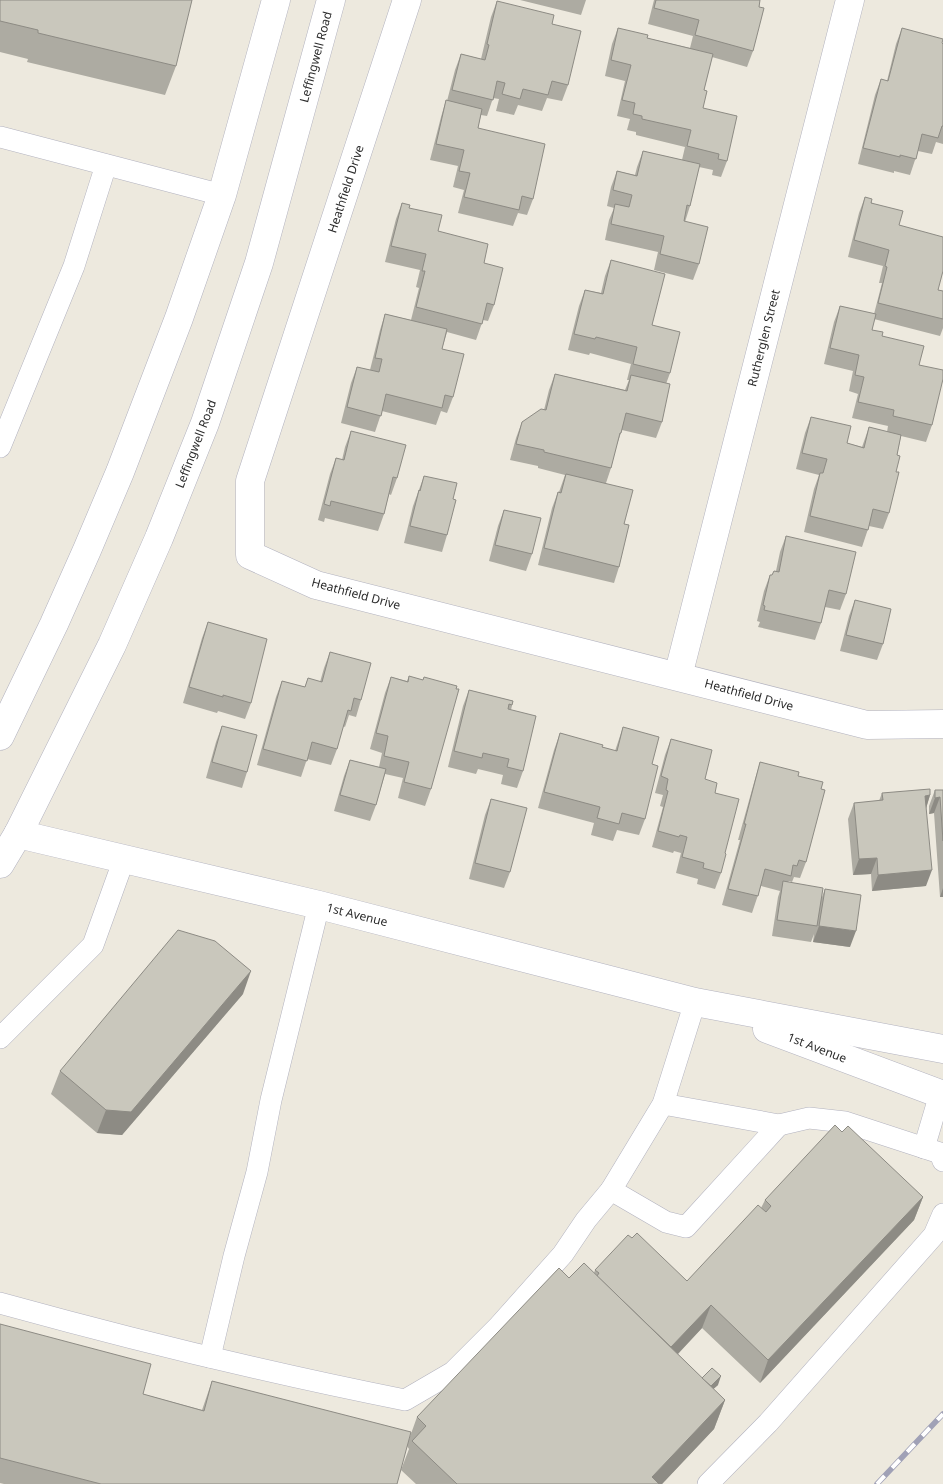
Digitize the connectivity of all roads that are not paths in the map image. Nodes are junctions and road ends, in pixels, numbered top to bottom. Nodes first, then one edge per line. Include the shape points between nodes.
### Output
1 (276, 0) edge
2 (331, 0) edge
3 (407, 0) edge
4 (850, 0) edge
5 (0, 137) edge
6 (106, 165) junction
7 (222, 195) junction
8 (0, 447) edge
9 (678, 676) junction
10 (943, 724) edge
11 (0, 736) edge
12 (18, 834) junction
13 (124, 859) junction
14 (0, 864) edge
15 (319, 905) junction
16 (695, 1002) junction
17 (0, 1038) edge
18 (943, 1049) edge
19 (942, 1091) edge
20 (663, 1104) junction
21 (779, 1125) junction
22 (924, 1148) junction
23 (943, 1161) edge
24 (611, 1190) junction
25 (943, 1214) edge
26 (0, 1303) edge
27 (210, 1357) junction
28 (708, 1484) edge

1 - 7 main road
2 - 12 main road, Leffingwell Road via 259,263 205,423 112,645
3 - 9 main road, Heathfield Drive via 250,481 250,555 316,585
4 - 9 main road, Rutherglen Street
5 - 6 lane
6 - 7 lane
6 - 8 lane via 74,266
7 - 11 main road via 120,472 54,624
9 - 10 main road, Heathfield Drive via 866,725
12 - 13 main road, 1st Avenue
12 - 14 main road, Leffingwell Road
13 - 15 main road, 1st Avenue
13 - 17 lane via 94,945
15 - 16 main road, 1st Avenue
15 - 27 lane
16 - 18 main road, 1st Avenue
16 - 19 main road, 1st Avenue
16 - 20 lane
19 - 22 lane, 1st Avenue
20 - 21 lane
20 - 24 lane
21 - 22 lane via 809,1118 845,1122
21 - 24 lane via 686,1227 666,1222
22 - 23 lane via 940,1154
24 - 27 lane via 563,1254 498,1327 453,1372 405,1400 316,1383
25 - 28 lane via 934,1235 768,1423
26 - 27 lane

